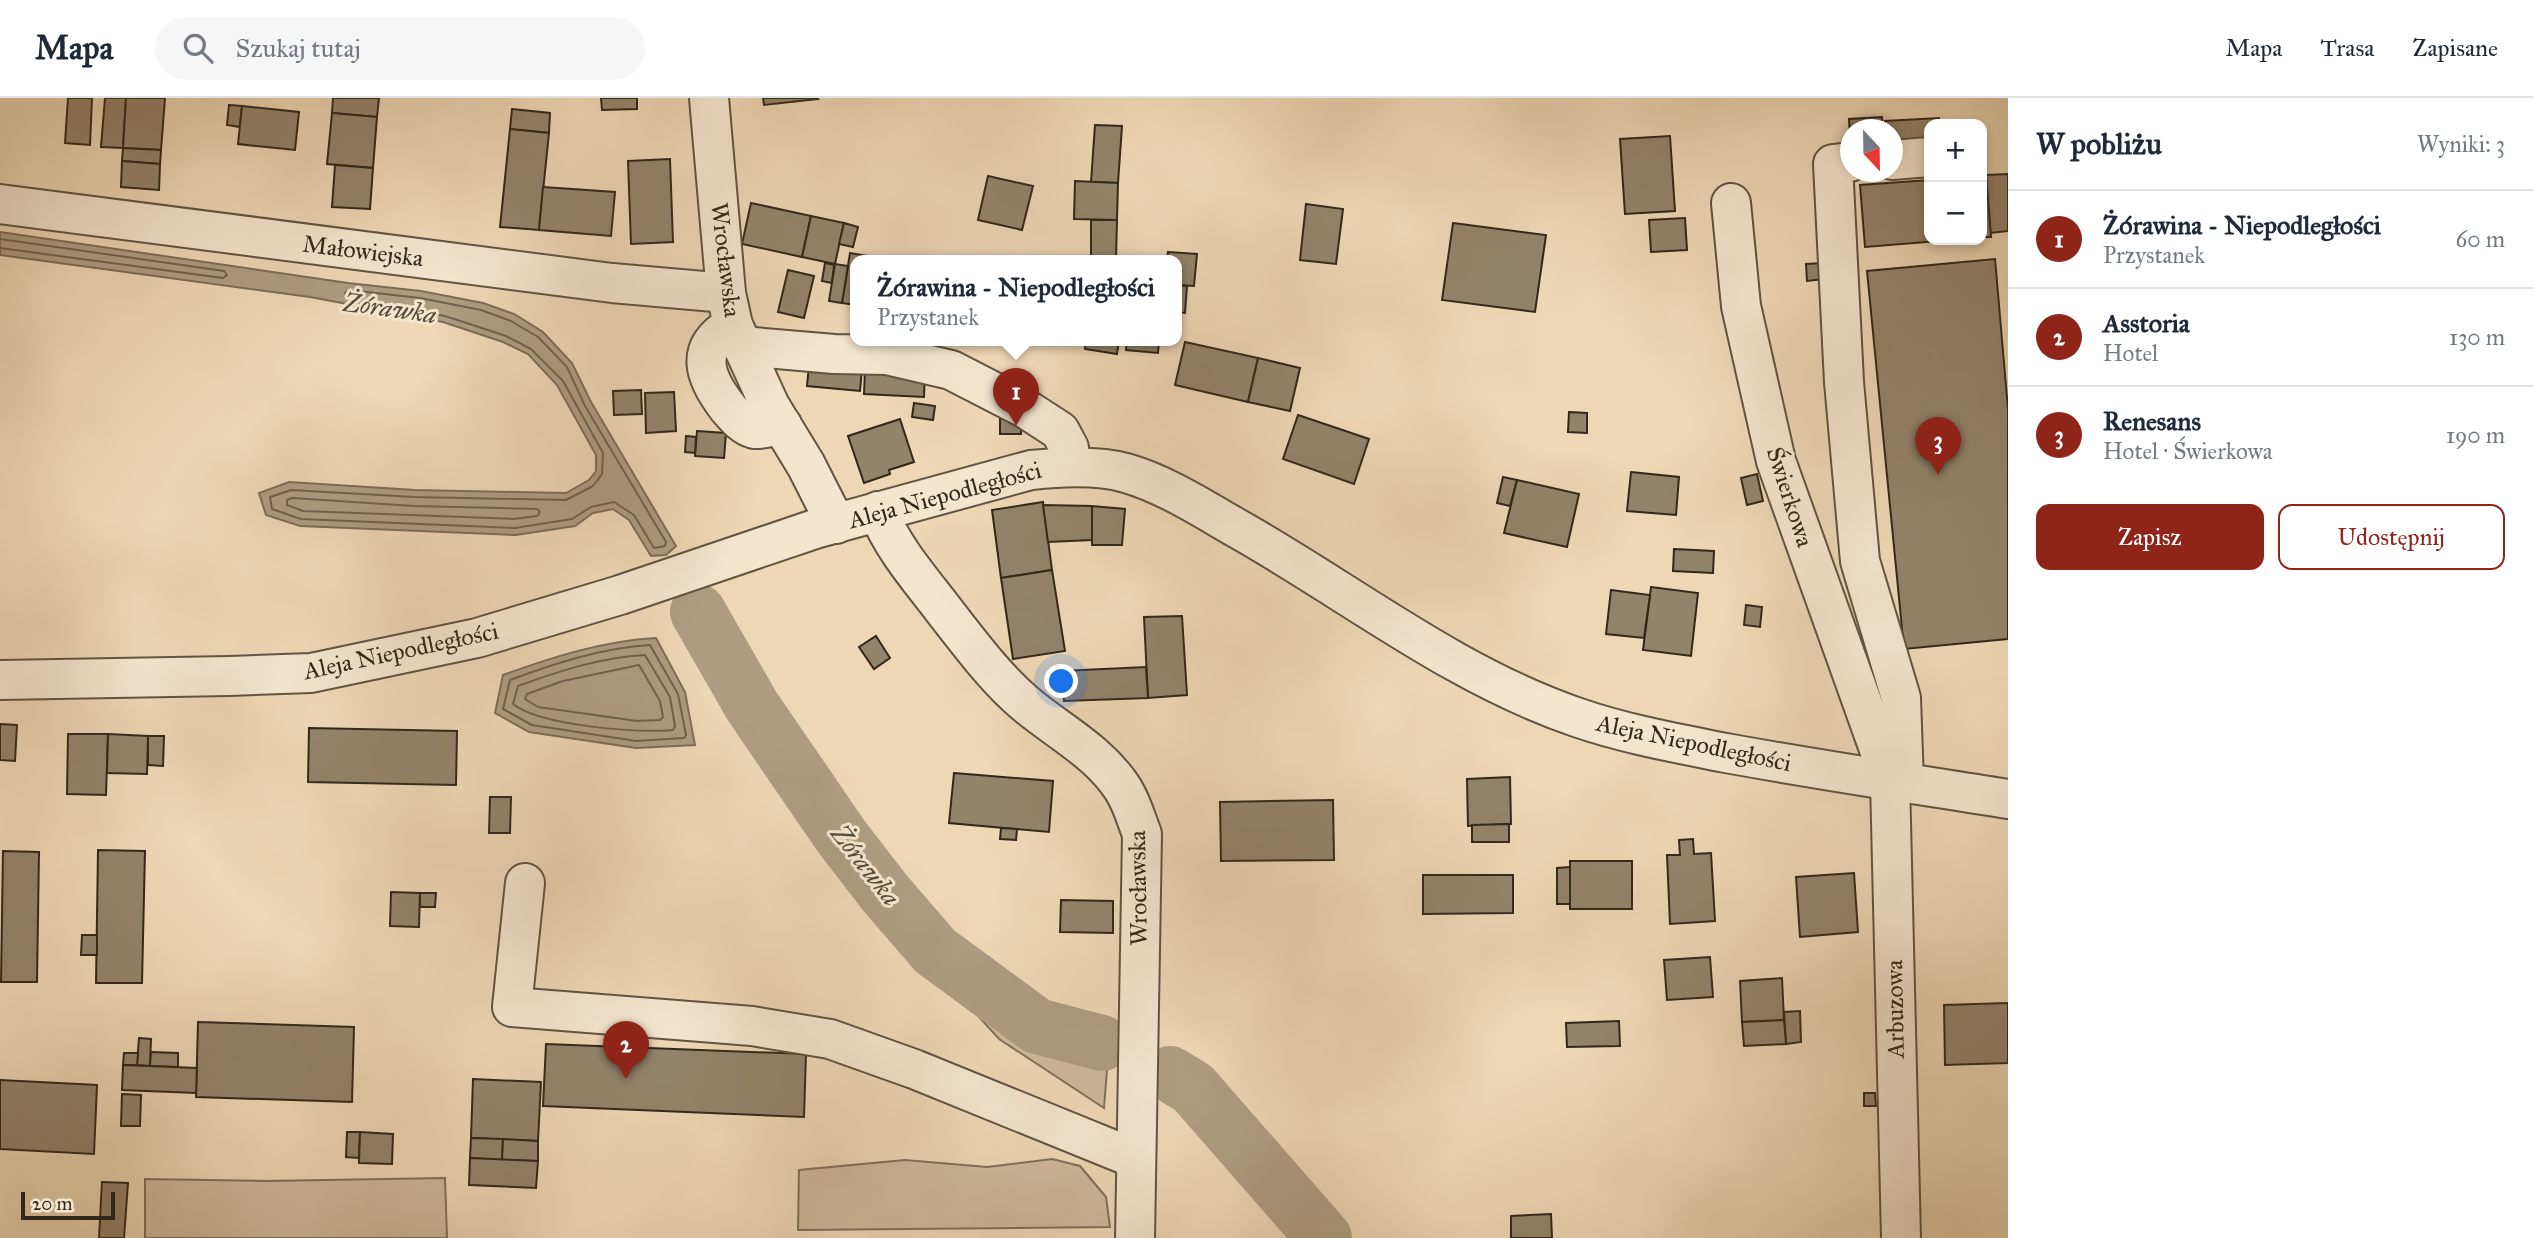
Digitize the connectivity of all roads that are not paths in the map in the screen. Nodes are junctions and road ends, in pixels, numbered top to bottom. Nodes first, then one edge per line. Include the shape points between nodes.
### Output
1 (709, 98) edge
2 (1924, 158) edge
3 (1903, 159) edge
4 (1840, 163) edge
5 (1731, 202) dead end
6 (0, 204) edge
7 (734, 321) junction
8 (1071, 467) junction
9 (878, 511) junction
10 (836, 524) junction
11 (0, 680) edge
12 (1897, 781) junction
13 (2008, 799) edge
14 (525, 883) dead end
15 (1136, 1159) junction
16 (1135, 1238) edge
17 (1901, 1238) edge

1 - 7 street, Wrocławska
2 - 3 street
4 - 12 street, Arbuzowa via 1833,163 1844,382 1860,561 1901,698
5 - 12 street, Świerkowa via 1741,306 1776,461
6 - 7 street, Małowiejska via 612,283
7 - 8 street, Małowiejska via 834,354 887,355 951,370 1060,431 1069,448
7 - 10 street, Wrocławska via 782,425
8 - 9 street, Aleja Niepodległości via 1031,470
8 - 12 street, Aleja Niepodległości via 1124,472 1165,488 1272,548 1460,666 1578,718 1649,738
9 - 10 street, Aleja Niepodległości
9 - 15 street, Wrocławska via 904,559 1004,683 1107,767 1133,811 1142,834
10 - 11 street, Aleja Niepodległości via 477,638 311,673
12 - 13 street, Aleja Niepodległości
12 - 17 street, Arbuzowa
14 - 15 street via 512,1007 752,1026 830,1039
15 - 16 street, Wrocławska

